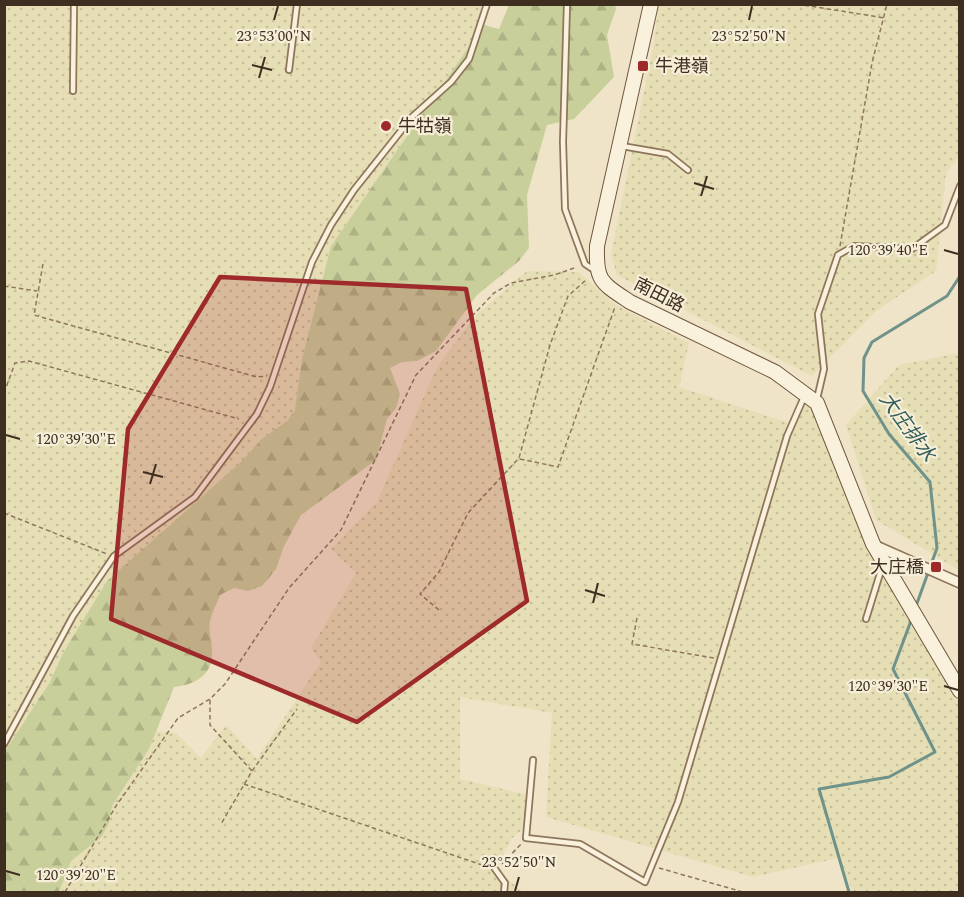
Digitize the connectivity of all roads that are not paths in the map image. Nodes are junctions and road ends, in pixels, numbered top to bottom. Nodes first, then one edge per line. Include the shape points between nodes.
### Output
1 (74, 4) edge
2 (297, 4) edge
3 (487, 4) edge
4 (567, 4) edge
5 (651, 4) edge
6 (289, 70) dead end
7 (74, 91) dead end
8 (620, 145) junction
9 (688, 170) dead end
10 (960, 186) edge
11 (590, 268) junction
12 (811, 398) junction
13 (873, 544) junction
14 (884, 562) junction
15 (960, 583) edge
16 (866, 619) dead end
17 (960, 691) edge
18 (4, 744) edge
19 (533, 760) dead end
20 (495, 869) road end
21 (504, 892) edge

1 - 7 lane
2 - 6 lane
3 - 18 lane via 469,59 451,82 412,117 331,225 312,262 257,414 195,497 114,556 74,616
4 - 11 lane via 565,209
5 - 8 main road
8 - 9 lane via 668,154
8 - 11 main road
10 - 12 lane via 945,225 912,249 854,246 838,255 818,314 824,369
11 - 12 main road, 南田路 via 619,295 775,372
12 - 13 main road
12 - 19 lane via 788,436 678,802 645,882 580,844 526,838
13 - 14 main road
13 - 15 street
14 - 16 lane
14 - 17 main road
20 - 21 lane via 505,883

